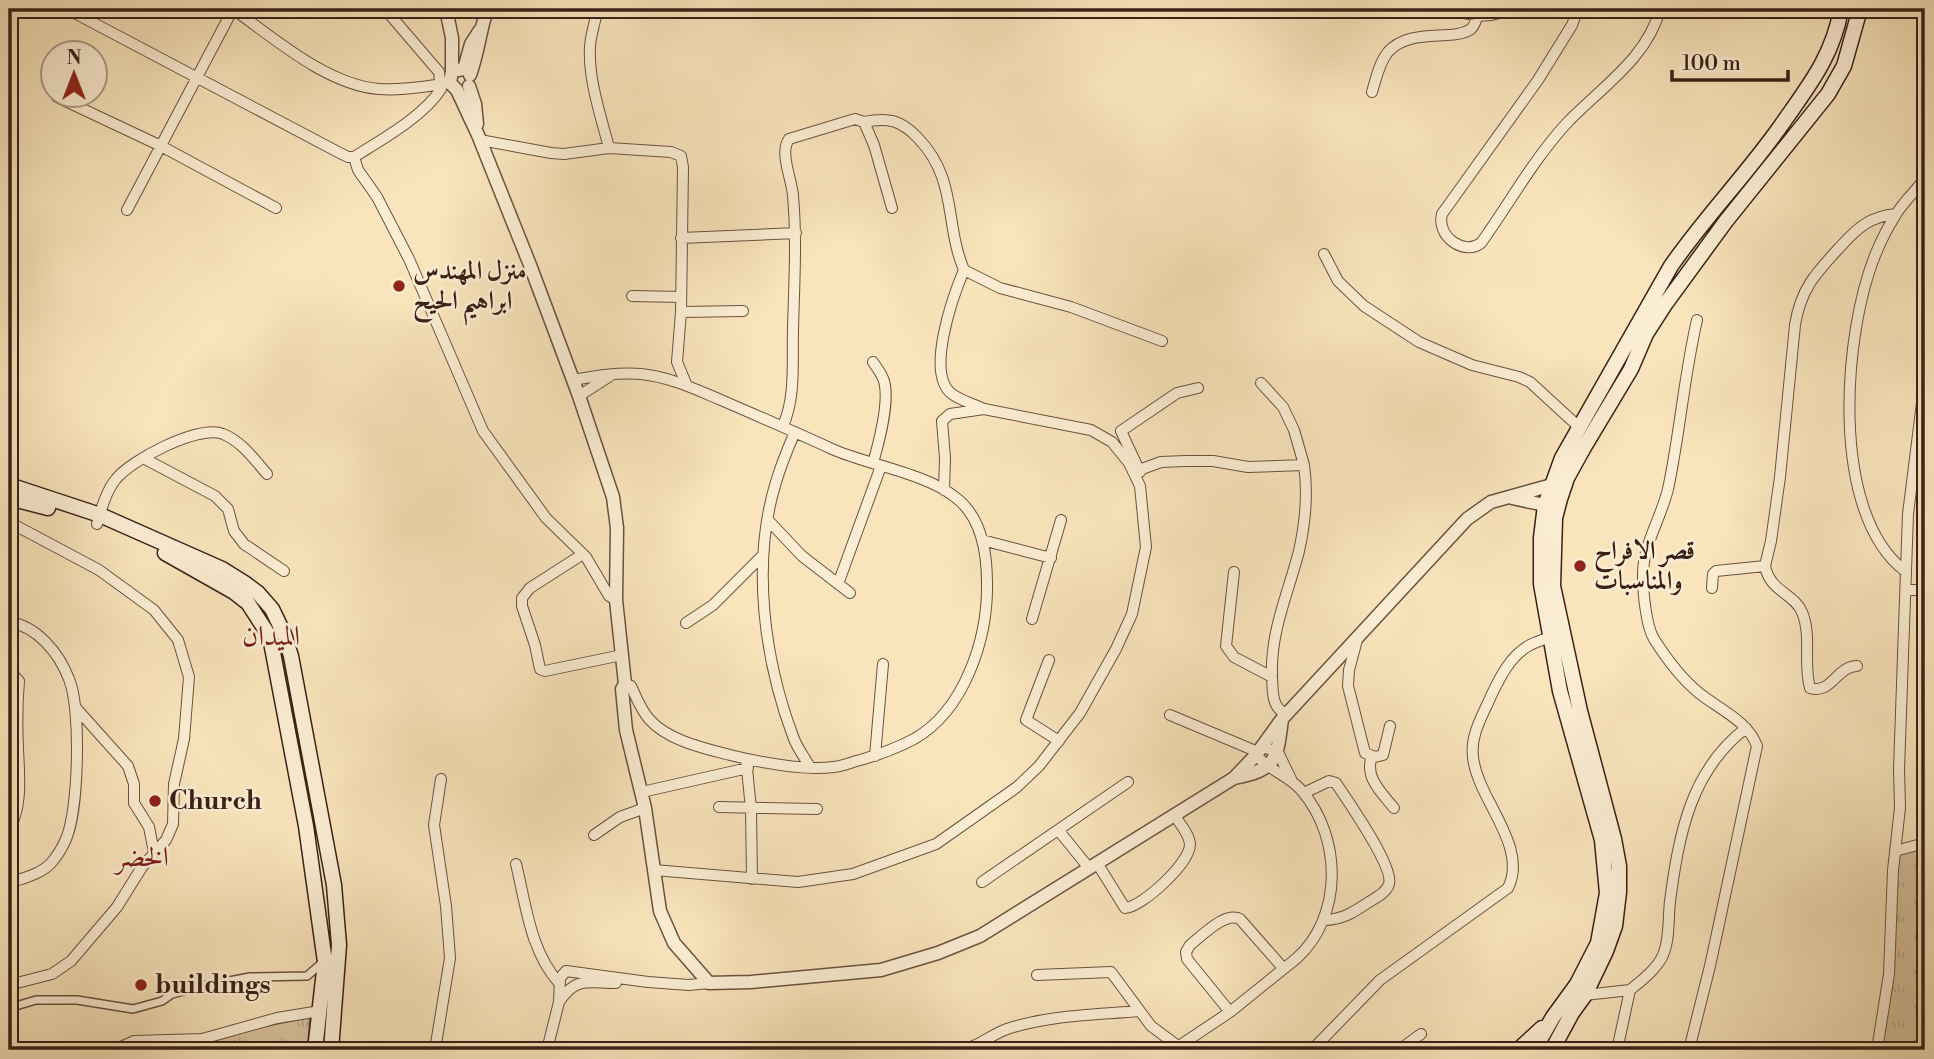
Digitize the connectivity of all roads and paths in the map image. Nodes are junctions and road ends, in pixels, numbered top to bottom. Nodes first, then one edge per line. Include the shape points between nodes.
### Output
1 (67, 9) edge
2 (233, 9) edge
3 (385, 9) edge
4 (446, 9) edge
5 (487, 9) edge
6 (598, 9) edge
7 (1443, 9) edge
8 (1501, 9) edge
9 (1578, 9) edge
10 (1660, 9) edge
11 (1841, 9) edge
12 (1860, 9) edge
13 (1478, 15) junction
14 (195, 78) junction
15 (458, 78) junction
16 (1371, 92) dead end
17 (80, 108) edge
18 (864, 122) junction
19 (479, 137) junction
20 (161, 146) junction
21 (609, 148) junction
22 (354, 157) junction
23 (1925, 178) edge
24 (276, 208) dead end
25 (892, 208) dead end
26 (127, 210) dead end
27 (1896, 214) junction
28 (796, 233) junction
29 (681, 238) junction
30 (1324, 254) dead end
31 (964, 270) junction
32 (632, 296) dead end
33 (681, 297) junction
34 (743, 311) dead end
35 (681, 312) junction
36 (1697, 320) dead end
37 (1162, 341) dead end
38 (677, 362) junction
39 (873, 362) dead end
40 (614, 374) junction
41 (664, 378) junction
42 (573, 380) junction
43 (1925, 382) edge
44 (1261, 383) dead end
45 (1603, 383) junction
46 (687, 386) junction
47 (1198, 388) dead end
48 (1618, 391) junction
49 (579, 396) junction
50 (984, 409) junction
51 (783, 426) junction
52 (1580, 428) junction
53 (795, 432) junction
54 (1921, 452) edge
55 (145, 459) junction
56 (877, 464) junction
57 (1304, 465) junction
58 (1139, 470) junction
59 (267, 474) dead end
60 (9, 485) edge
61 (1552, 485) junction
62 (1140, 486) junction
63 (944, 490) junction
64 (9, 498) edge
65 (1512, 498) junction
66 (1545, 505) junction
67 (98, 519) junction
68 (768, 520) junction
69 (1061, 520) dead end
70 (9, 522) edge
71 (982, 540) junction
72 (583, 554) junction
73 (763, 555) junction
74 (1051, 558) junction
75 (1765, 566) junction
76 (285, 571) dead end
77 (1905, 571) junction
78 (1234, 572) dead end
79 (838, 584) junction
80 (1712, 588) dead end
81 (1906, 590) junction
82 (1925, 590) edge
83 (850, 593) dead end
84 (616, 600) junction
85 (1032, 618) dead end
86 (9, 622) edge
87 (686, 623) dead end
88 (1550, 637) junction
89 (1357, 640) junction
90 (622, 655) junction
91 (1049, 660) dead end
92 (883, 664) dead end
93 (1857, 666) dead end
94 (9, 670) edge
95 (1272, 677) junction
96 (625, 684) junction
97 (76, 708) junction
98 (1170, 715) dead end
99 (1284, 717) junction
100 (1390, 726) dead end
101 (1746, 728) junction
102 (1059, 741) junction
103 (795, 742) junction
104 (1259, 751) junction
105 (1278, 752) junction
106 (875, 756) junction
107 (1372, 757) junction
108 (747, 764) junction
109 (790, 765) junction
110 (810, 767) junction
111 (1268, 767) junction
112 (1234, 778) junction
113 (441, 779) dead end
114 (1291, 779) junction
115 (1128, 782) dead end
116 (642, 792) junction
117 (1304, 793) junction
118 (719, 807) dead end
119 (645, 808) junction
120 (1394, 808) dead end
121 (751, 809) junction
122 (817, 809) dead end
123 (1175, 816) junction
124 (9, 830) edge
125 (1059, 831) junction
126 (594, 835) dead end
127 (1608, 840) junction
128 (1925, 843) edge
129 (1895, 851) junction
130 (154, 852) junction
131 (516, 864) dead end
132 (1093, 866) junction
133 (654, 870) junction
134 (752, 878) junction
135 (982, 882) dead end
136 (9, 883) edge
137 (1324, 920) junction
138 (325, 962) junction
139 (1283, 968) junction
140 (1037, 975) dead end
141 (648, 982) junction
142 (559, 983) junction
143 (709, 983) junction
144 (9, 985) edge
145 (1630, 990) junction
146 (1585, 995) junction
147 (559, 1002) junction
148 (9, 1008) edge
149 (328, 1011) junction
150 (1139, 1011) junction
151 (1230, 1012) junction
152 (1553, 1017) junction
153 (1421, 1034) dead end
154 (1175, 1048) edge
155 (115, 1050) edge
156 (316, 1050) edge
157 (331, 1050) edge
158 (435, 1050) edge
159 (547, 1050) edge
160 (962, 1050) edge
161 (1312, 1050) edge
162 (1399, 1050) edge
163 (1518, 1050) edge
164 (1535, 1050) edge
165 (1552, 1050) edge
166 (1617, 1050) edge
167 (1689, 1050) edge
168 (1877, 1050) edge

1 - 14 street
2 - 14 street
2 - 15 street via 289,49 350,82 380,89
3 - 15 street via 439,72
4 - 15 street
5 - 15 street
6 - 21 street via 590,58
7 - 13 street
8 - 13 street
9 - 10 street via 1538,80 1442,214 1440,228 1463,246 1475,248 1481,243 1551,142 1650,35
11 - 45 main road via 1817,76 1671,266
12 - 48 main road via 1844,66 1829,94 1696,259 1646,334
13 - 16 street via 1469,30 1398,44 1381,62
14 - 20 street
14 - 22 street
15 - 19 street
15 - 22 street
17 - 20 street
18 - 25 street
18 - 28 street via 855,119 785,144
18 - 31 street via 884,119 903,123 930,151 950,199 957,255
19 - 21 street via 564,154
19 - 42 street
20 - 24 street
20 - 26 street
21 - 29 street via 681,156
22 - 72 street via 409,259 483,431 547,518
23 - 27 street
27 - 75 street via 1871,220 1850,235 1811,279 1800,301
27 - 77 street via 1875,255 1859,312 1849,431 1865,515 1881,545
28 - 29 street
28 - 51 street via 791,397
29 - 33 street
30 - 52 street via 1338,281 1364,306 1419,342 1472,365 1530,382
31 - 37 street via 1000,288 1071,307
31 - 50 street via 953,295 940,374 951,394
32 - 33 street
33 - 35 street
34 - 35 street
35 - 38 street
36 - 101 street via 1671,474 1645,556 1648,620 1654,638 1681,675
38 - 41 street
38 - 46 street
39 - 56 street via 886,392
40 - 41 street
40 - 42 street
40 - 49 street
41 - 46 street
42 - 49 street
43 - 54 street
44 - 57 street via 1283,407
45 - 48 main road
45 - 52 main road
46 - 51 street
47 - 58 street via 1177,393 1121,431
48 - 127 main road via 1567,478 1560,499 1553,586
49 - 84 street via 612,497 617,528
50 - 62 street via 1104,435 1129,463
50 - 63 street via 950,414 942,421
51 - 53 street
52 - 61 main road
53 - 56 street
53 - 68 street via 775,482
54 - 77 street via 1908,514
55 - 59 street via 193,434 214,432 225,434 243,448
55 - 67 street via 116,479
55 - 76 street via 215,496 228,509 234,531 244,544
56 - 63 street
56 - 79 street
57 - 58 street via 1248,467 1185,461 1161,462
57 - 95 street via 1305,510 1299,550 1276,627
58 - 62 street
60 - 67 main road
61 - 65 street
61 - 66 main road
62 - 102 street via 1146,547 1132,614 1101,678
63 - 71 street via 966,507
64 - 67 main road
65 - 66 street
65 - 89 street via 1491,502 1467,519
66 - 88 main road via 1540,565
67 - 138 main road via 214,579 248,603 264,625 278,671 304,814
67 - 149 main road via 212,565 246,584 272,610 284,634 334,885 339,945
68 - 73 street
68 - 79 street via 802,556
69 - 74 street
70 - 130 street via 129,590 163,619 184,652 189,690 174,784 173,824
71 - 74 street
71 - 106 street via 988,606 965,680 936,721 915,738
72 - 84 street
72 - 90 street via 522,598 540,669
73 - 87 street via 713,605
73 - 103 street via 767,630
74 - 85 street
75 - 80 street via 1716,571
75 - 93 street via 1772,584 1802,611 1810,688 1824,688 1846,667
77 - 81 street
78 - 95 street via 1226,646 1234,657
79 - 83 street
81 - 82 street
81 - 129 street
84 - 90 street
86 - 97 street via 39,636 51,648 70,679
88 - 127 main road via 1566,715
88 - 161 street via 1529,645 1512,660 1498,680 1474,738 1477,777 1510,850 1513,871 1508,888 1380,980
89 - 99 street
89 - 107 street via 1348,686 1363,750
90 - 96 street
91 - 102 street via 1026,720
92 - 106 street
94 - 124 street via 19,681 20,777 18,807
95 - 99 street via 1275,702
96 - 108 street via 631,686 646,716 665,731
96 - 116 street via 626,730
97 - 130 street via 128,766 134,803 149,827
97 - 136 street via 73,795 66,838 43,869
98 - 104 street
99 - 104 street
99 - 105 street
100 - 107 street via 1383,755
101 - 145 street via 1734,737 1694,794 1679,852 1663,956
101 - 167 street via 1757,751
102 - 134 street via 1017,788 936,844 826,879
103 - 109 street
103 - 110 street
104 - 105 street
104 - 111 street
104 - 112 street
105 - 111 street
105 - 114 street
106 - 110 street via 834,767
107 - 120 street via 1368,765 1372,780
108 - 109 street
108 - 116 street
108 - 121 street
109 - 110 street
111 - 112 street
111 - 114 street
112 - 123 street
113 - 158 street via 434,825 450,958
114 - 117 street
115 - 125 street
116 - 119 street
117 - 137 street via 1324,826 1329,849 1332,871
117 - 137 street via 1329,781 1336,783 1369,831 1389,878 1387,889 1354,913
118 - 121 street
119 - 126 street via 620,817
119 - 133 street
121 - 122 street
121 - 134 street
123 - 132 street
123 - 132 street via 1188,837 1187,856 1151,894 1129,908 1119,902
125 - 132 street
125 - 135 street
127 - 146 main road via 1619,866 1615,926
127 - 152 main road via 1607,893 1598,943
128 - 129 street
129 - 168 street via 1889,974
130 - 144 street via 117,907 71,961 52,974
131 - 142 street via 534,940 545,967
132 - 143 street via 979,936 898,966
133 - 134 street
133 - 143 street via 668,932
137 - 139 street via 1306,950
138 - 148 street via 307,976 250,977 172,994 162,1002 133,1009 77,1000 36,1000
138 - 149 main road
139 - 151 street
139 - 151 street via 1235,916 1190,945 1187,959
140 - 150 street via 1111,972
141 - 142 street via 569,970
141 - 143 street
141 - 147 street via 581,983 568,989
142 - 147 street
145 - 146 street
145 - 166 street
146 - 165 main road
147 - 159 street
149 - 155 street via 277,1018 202,1038 134,1041
149 - 156 main road
149 - 157 main road
150 - 154 street
150 - 160 street via 1037,1021
151 - 154 street
152 - 163 main road
152 - 164 main road
153 - 162 street
163 - 164 street

